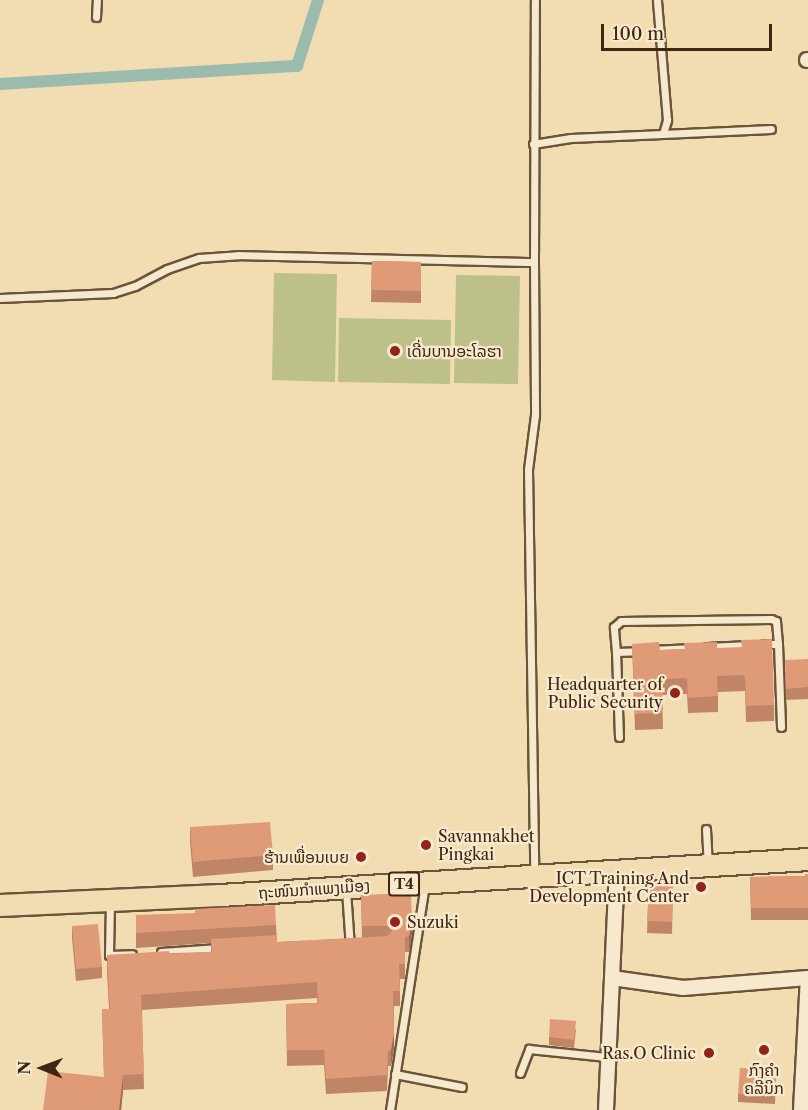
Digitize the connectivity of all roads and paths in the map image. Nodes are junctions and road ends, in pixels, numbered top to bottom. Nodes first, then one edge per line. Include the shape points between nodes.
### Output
1 (97, 0) edge
2 (535, 0) edge
3 (657, 0) edge
4 (96, 17) dead end
5 (771, 129) dead end
6 (663, 134) junction
7 (533, 144) junction
8 (534, 261) junction
9 (0, 298) edge
10 (778, 644) junction
11 (616, 652) junction
12 (781, 727) dead end
13 (619, 737) dead end
14 (706, 829) dead end
15 (808, 859) edge
16 (708, 865) junction
17 (616, 870) junction
18 (534, 876) junction
19 (425, 882) junction
20 (345, 887) junction
21 (110, 900) junction
22 (0, 905) edge
23 (227, 948) edge
24 (354, 948) edge
25 (156, 952) edge
26 (144, 953) edge
27 (612, 978) junction
28 (808, 978) edge
29 (607, 1057) junction
30 (520, 1073) dead end
31 (395, 1074) junction
32 (462, 1087) dead end
33 (390, 1110) edge
34 (606, 1110) edge
35 (801, 1110) edge

1 - 4 lane
2 - 7 lane
3 - 6 lane via 667,120
5 - 6 lane
6 - 7 lane via 571,138
7 - 8 lane
8 - 9 lane via 238,255 199,258 113,293
8 - 18 lane via 535,415 528,470
10 - 11 lane
10 - 11 lane via 776,621 771,619 621,621 615,627
10 - 12 lane
11 - 13 lane
14 - 16 lane
15 - 16 main road, ຖະໜົນກຳແພງເມືອງ / T4
16 - 17 main road, ຖະໜົນກຳແພງເມືອງ / T4
17 - 18 main road, ຖະໜົນກຳແພງເມືອງ / T4
17 - 27 street
18 - 19 main road, ຖະໜົນກຳແພງເມືອງ / T4
19 - 20 main road, ຖະໜົນກຳແພງເມືອງ / T4
19 - 31 lane
20 - 21 main road, ຖະໜົນກຳແພງເມືອງ / T4
20 - 24 lane via 348,934 350,947
21 - 22 main road, ຖະໜົນກຳແພງເມືອງ / T4
21 - 26 lane via 109,955
23 - 25 lane
27 - 28 street via 683,988
27 - 29 street
28 - 35 street
29 - 30 lane via 529,1049
29 - 34 street
31 - 32 lane
31 - 33 lane

